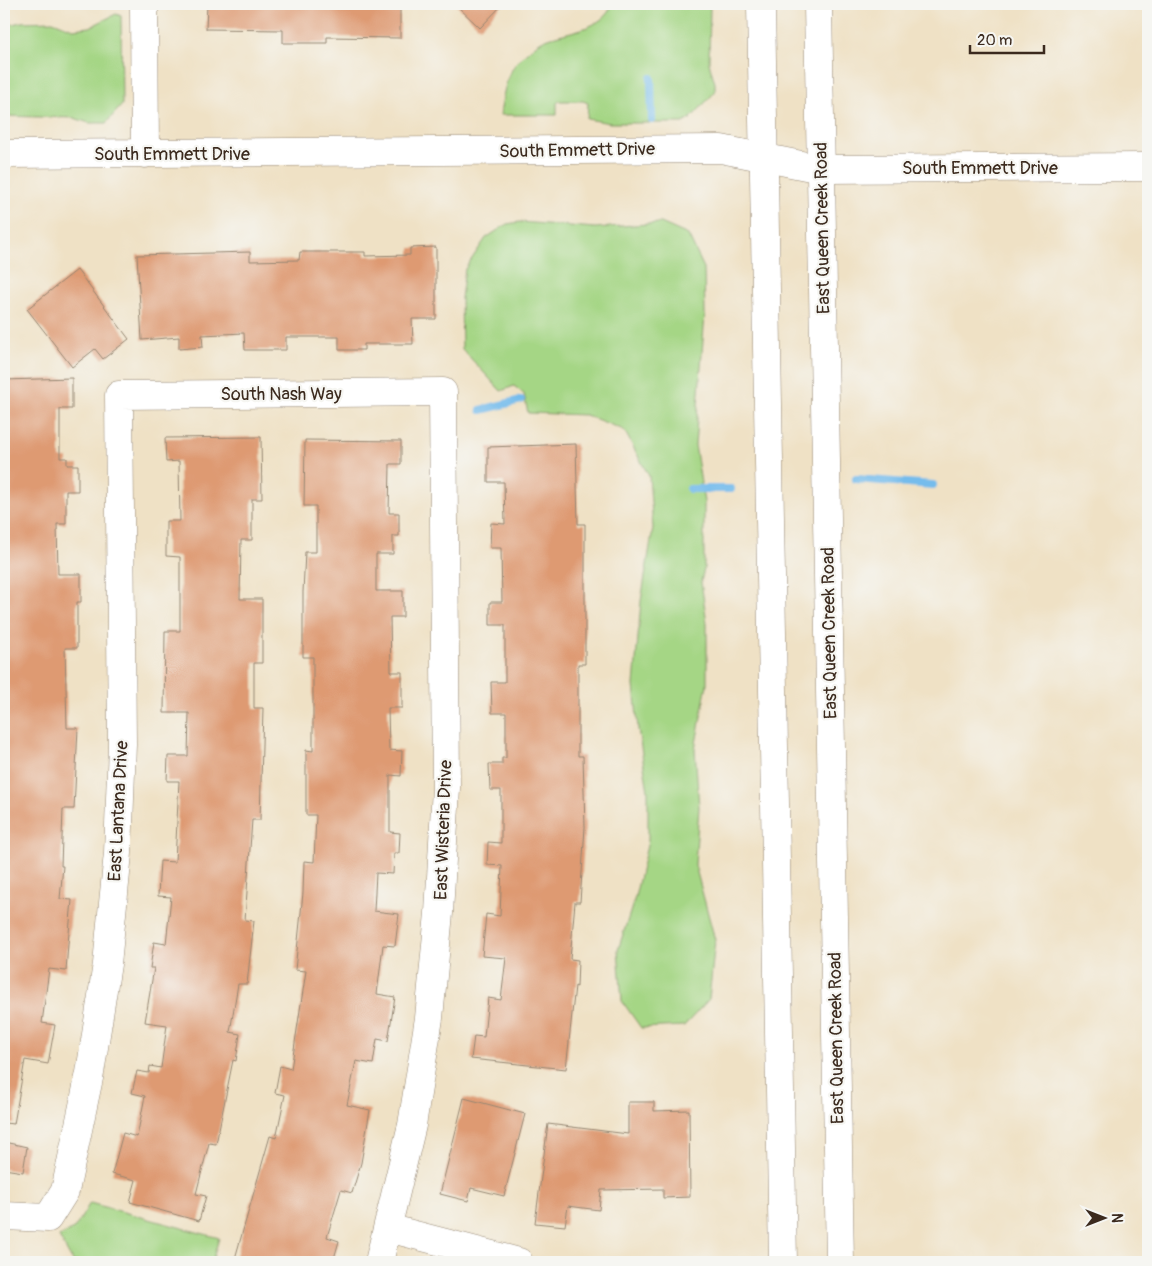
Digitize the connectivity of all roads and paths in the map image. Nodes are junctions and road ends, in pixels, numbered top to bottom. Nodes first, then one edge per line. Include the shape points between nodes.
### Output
1 (144, 4) edge
2 (761, 4) edge
3 (818, 4) edge
4 (4, 154) edge
5 (145, 154) junction
6 (775, 159) junction
7 (1148, 167) edge
8 (820, 169) junction
9 (443, 392) joint
10 (119, 395) joint
11 (4, 1216) edge
12 (388, 1228) junction
13 (379, 1262) edge
14 (519, 1262) edge
15 (783, 1262) edge
16 (840, 1262) edge

1 - 5 street
2 - 6 street
3 - 8 street, East Queen Creek Road
4 - 5 street, South Emmett Drive
5 - 6 street, South Emmett Drive via 721,149
6 - 8 street, South Emmett Drive
6 - 15 street
7 - 8 street, South Emmett Drive
8 - 16 street, East Queen Creek Road
9 - 10 street, South Nash Way
9 - 12 street, East Wisteria Drive via 446,788 439,913 429,1018 412,1125
10 - 11 street, East Lantana Drive via 122,744 118,853 107,964 90,1073 65,1191 48,1218
12 - 13 street, East Wisteria Drive
12 - 14 street

